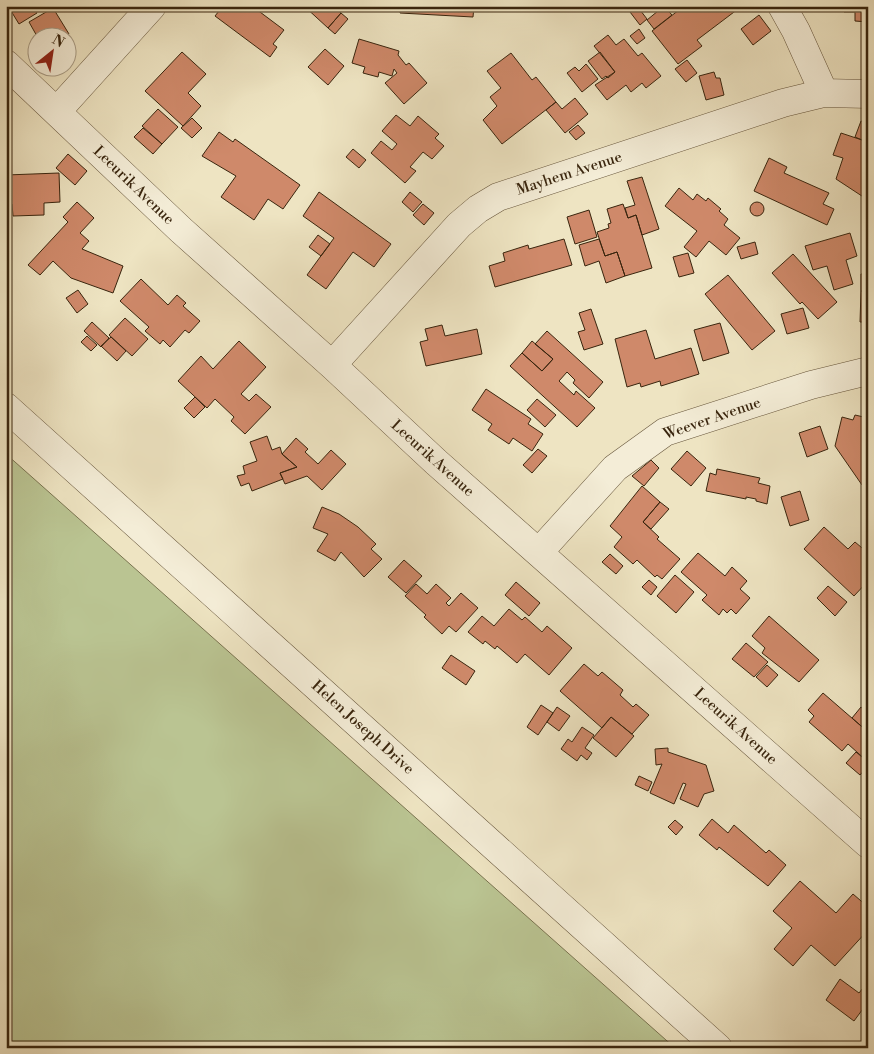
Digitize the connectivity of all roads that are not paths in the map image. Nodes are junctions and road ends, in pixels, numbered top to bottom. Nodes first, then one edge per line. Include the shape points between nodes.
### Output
1 (152, 6) edge
2 (782, 6) edge
3 (6, 64) edge
4 (824, 93) junction
5 (868, 94) edge
6 (58, 110) junction
7 (332, 365) junction
8 (868, 371) edge
9 (6, 407) edge
10 (539, 552) junction
11 (868, 844) edge
12 (718, 1048) edge

1 - 6 street
2 - 4 street
3 - 6 street, Leeurik Avenue
4 - 5 street, Mayhem Avenue
4 - 7 street, Mayhem Avenue via 783,103 498,197 459,225
6 - 7 street, Leeurik Avenue via 181,230
7 - 10 street, Leeurik Avenue
8 - 10 street, Weever Avenue via 811,385 665,432 615,468
9 - 12 street, Helen Joseph Drive
10 - 11 street, Leeurik Avenue

